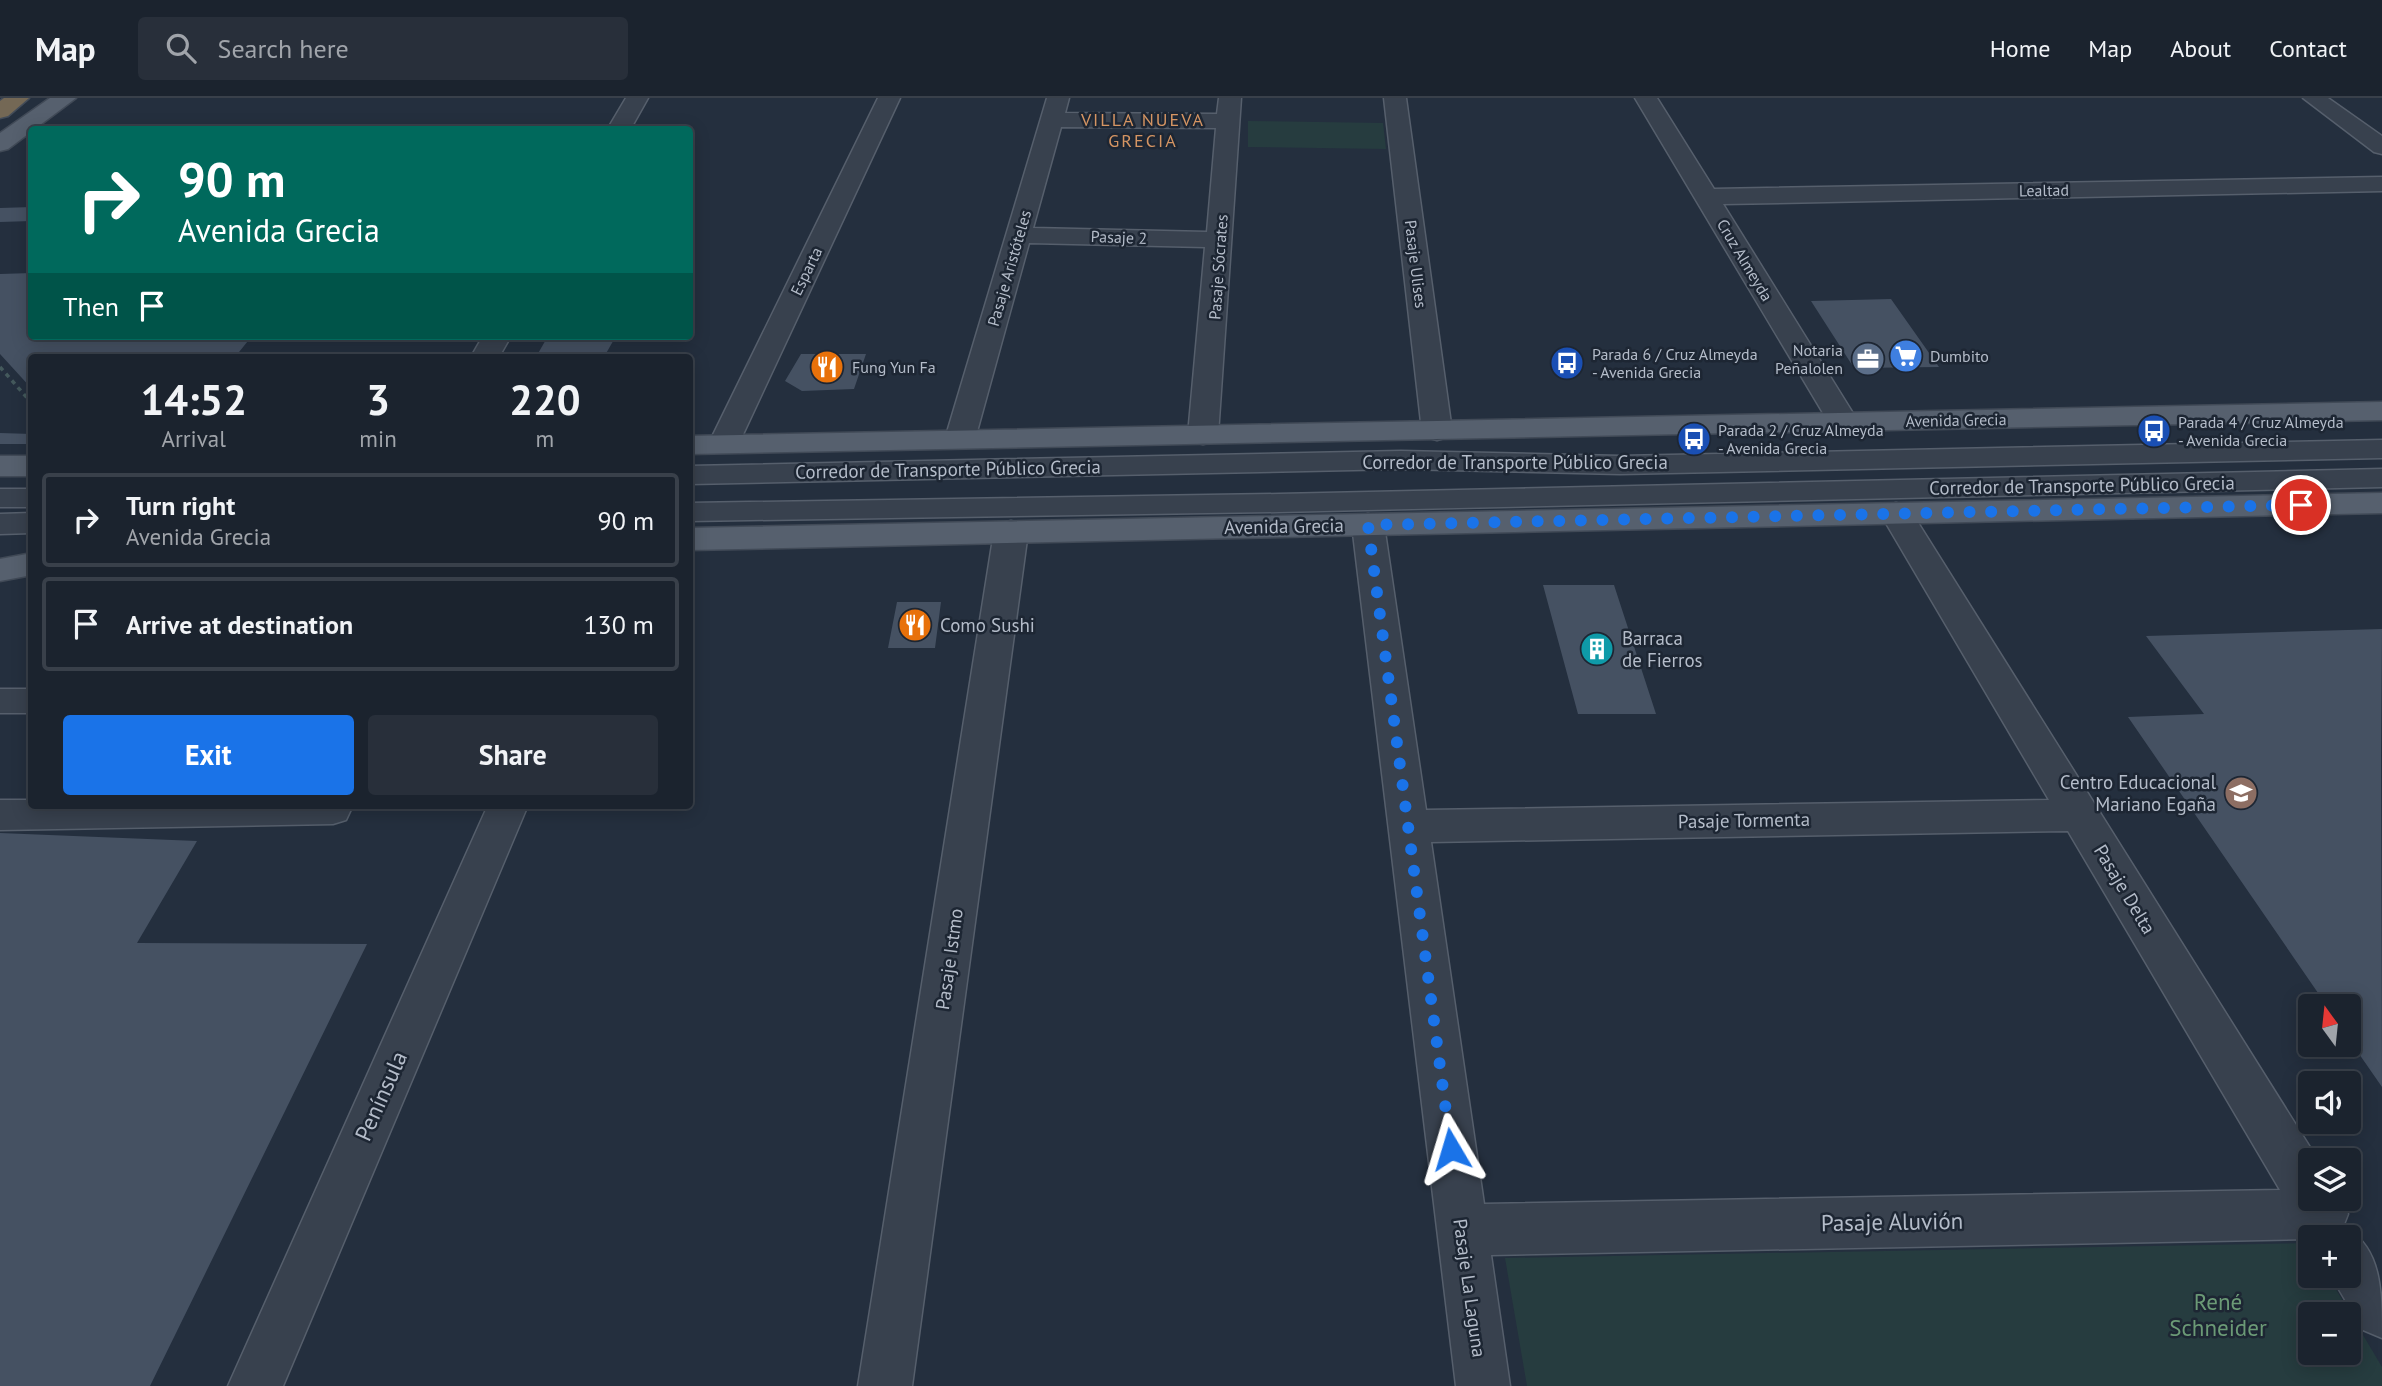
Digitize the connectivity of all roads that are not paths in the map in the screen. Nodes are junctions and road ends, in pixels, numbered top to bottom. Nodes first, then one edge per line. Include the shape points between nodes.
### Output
1 (18, 98) edge
2 (65, 98) edge
3 (637, 98) edge
4 (889, 98) edge
5 (1395, 98) edge
6 (1646, 98) edge
7 (2314, 98) edge
8 (1055, 109) edge
9 (1230, 110) edge
10 (0, 111) edge
11 (620, 126) edge
12 (0, 144) edge
13 (2382, 147) edge
14 (2382, 184) edge
15 (1707, 197) junction
16 (1019, 235) junction
17 (1220, 240) junction
18 (2382, 411) edge
19 (1844, 423) junction
20 (1437, 431) junction
21 (1203, 435) junction
22 (960, 439) junction
23 (724, 443) junction
24 (693, 444) edge
25 (2382, 449) edge
26 (0, 466) edge
27 (28, 466) edge
28 (693, 475) edge
29 (2382, 478) edge
30 (0, 498) edge
31 (28, 498) edge
32 (2382, 503) edge
33 (693, 512) edge
34 (1896, 513) junction
35 (28, 523) edge
36 (0, 524) edge
37 (1368, 525) junction
38 (1011, 532) junction
39 (693, 539) edge
40 (28, 565) edge
41 (0, 570) edge
42 (0, 701) edge
43 (28, 701) edge
44 (183, 809) edge
45 (506, 809) edge
46 (0, 815) edge
47 (2079, 815) junction
48 (1408, 826) junction
49 (2326, 1220) edge
50 (1462, 1230) junction
51 (2382, 1311) edge
52 (255, 1386) edge
53 (885, 1386) edge
54 (1483, 1386) edge

1 - 10 highway
2 - 12 main road
3 - 11 street
4 - 23 street, Esparta
5 - 20 street, Pasaje Ulises
6 - 15 street, Cruz Almeyda
7 - 13 street
8 - 9 street
8 - 16 street, Pasaje Aristóteles
9 - 17 street, Pasaje Sócrates
14 - 15 street, Lealtad
15 - 19 street, Cruz Almeyda
16 - 17 street, Pasaje 2
16 - 22 street, Pasaje Aristóteles
17 - 21 street, Pasaje Sócrates
18 - 19 main road, Avenida Grecia
19 - 20 main road, Avenida Grecia
20 - 21 main road, Avenida Grecia
21 - 22 main road, Avenida Grecia
22 - 23 main road, Avenida Grecia
23 - 24 main road, Avenida Grecia
25 - 28 lane, Corredor de Transporte Público Grecia via 1620,465 1401,460
26 - 27 main road
29 - 33 lane, Corredor de Transporte Público Grecia
30 - 31 lane
32 - 34 main road, Avenida Grecia
34 - 37 main road, Avenida Grecia
34 - 47 street, Pasaje Delta
35 - 36 lane
37 - 38 main road, Avenida Grecia
37 - 48 street, Pasaje La Laguna
38 - 39 main road, Avenida Grecia
38 - 53 street, Pasaje Istmo
40 - 41 main road
42 - 43 lane
44 - 46 lane
45 - 52 street, Península
47 - 48 street, Pasaje Tormenta
47 - 49 street, Pasaje Delta
48 - 50 street, Pasaje La Laguna
49 - 50 street, Pasaje Aluvión
49 - 51 street, Pasaje Delta
50 - 54 street, Pasaje La Laguna

